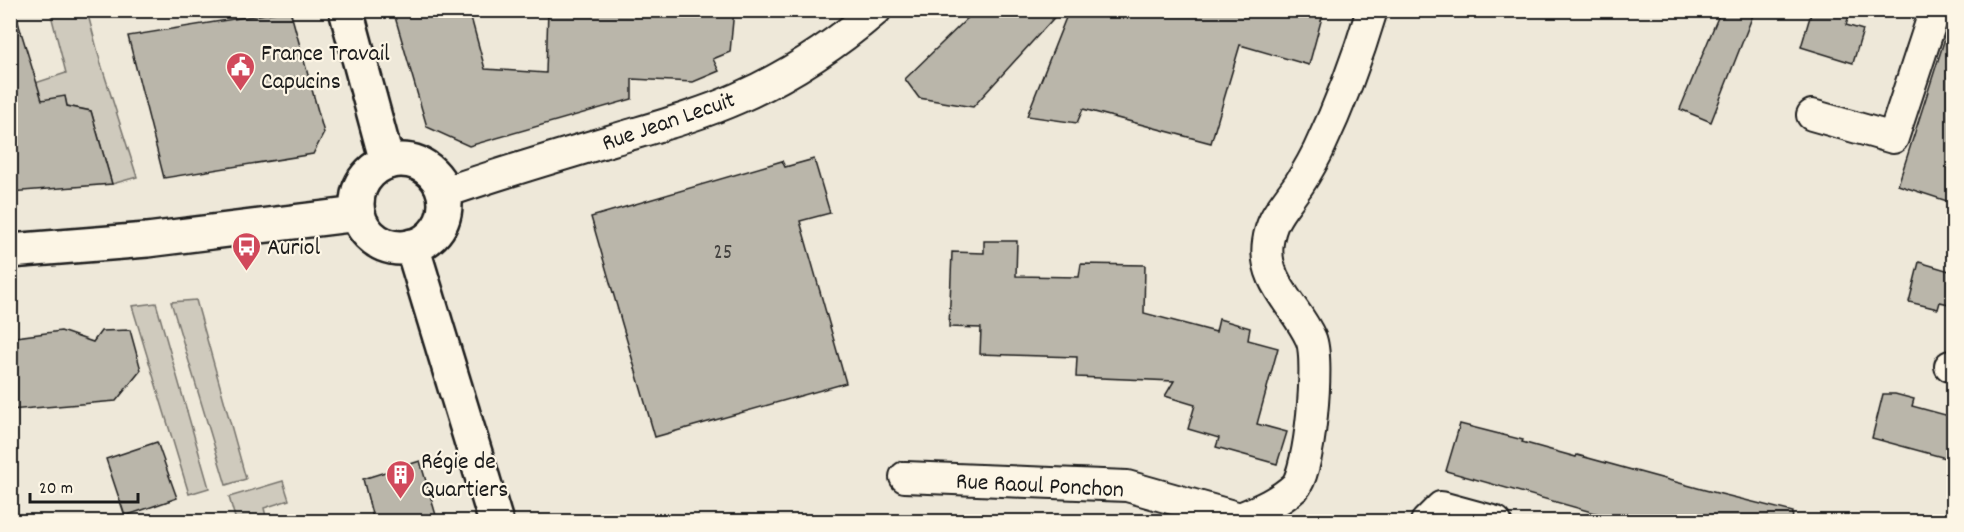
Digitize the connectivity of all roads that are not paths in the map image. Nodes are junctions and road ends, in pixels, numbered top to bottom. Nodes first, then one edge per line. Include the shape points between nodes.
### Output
1 (346, 10) edge
2 (876, 10) edge
3 (1372, 10) edge
4 (1935, 10) edge
5 (1812, 115) dead end
6 (387, 162) junction
7 (443, 193) junction
8 (358, 214) junction
9 (412, 246) junction
10 (10, 251) edge
11 (905, 477) dead end
12 (1240, 520) edge
13 (496, 522) edge
14 (1426, 522) edge
15 (1496, 522) edge

1 - 6 main road
2 - 7 street, Rue Jean Lecuit via 817,56 738,98 696,115
3 - 12 street via 1317,152 1274,218 1268,243 1269,268 1276,287 1312,341 1308,452 1297,485 1274,503
4 - 5 street via 1893,138
6 - 7 main road via 408,161 428,169
6 - 8 main road via 366,177 357,201
7 - 9 main road via 445,207 435,232
8 - 9 main road via 372,238 399,248
8 - 10 main road via 147,240
9 - 13 main road
11 - 12 street, Rue Raoul Ponchon via 1127,486
14 - 15 street via 1441,507

